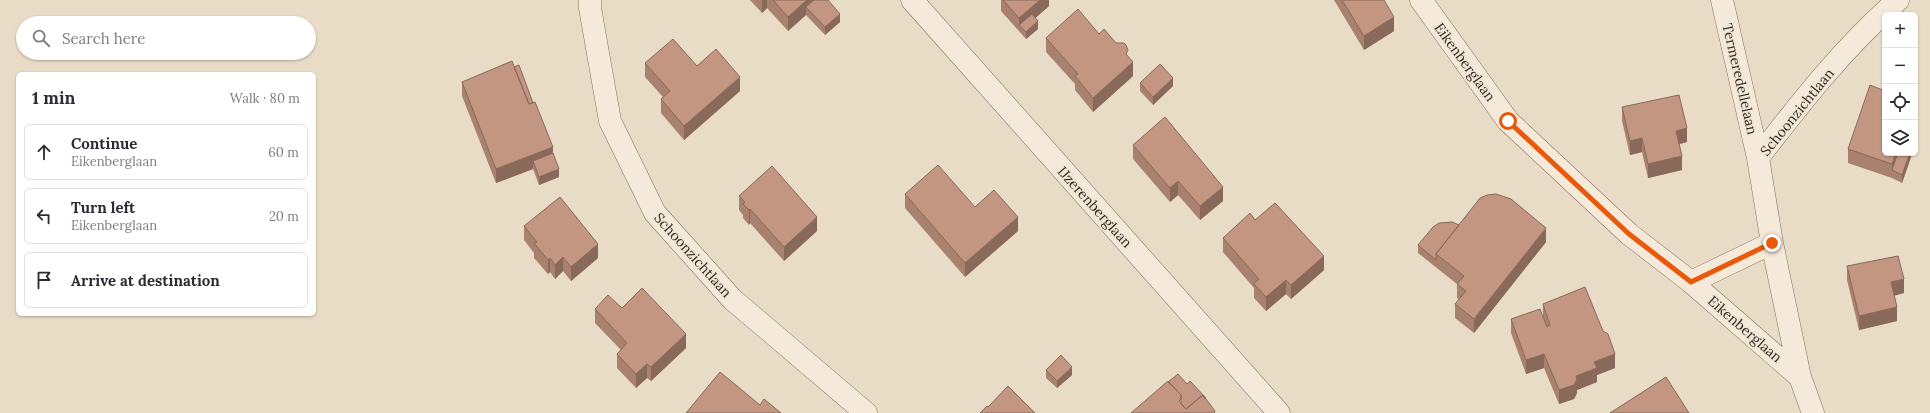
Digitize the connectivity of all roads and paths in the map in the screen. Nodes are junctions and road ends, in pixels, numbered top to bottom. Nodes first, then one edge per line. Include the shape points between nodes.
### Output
1 (590, 0) edge
2 (912, 0) edge
3 (1421, 0) edge
4 (1722, 0) edge
5 (1898, 0) edge
6 (1758, 158) junction
7 (1772, 243) junction
8 (1691, 282) junction
9 (1800, 377) junction
10 (866, 413) edge
11 (1279, 413) edge
12 (1813, 413) edge

1 - 10 street, Schoonzichtlaan via 610,121 655,214 732,299
2 - 11 street, IJzerenberglaan
3 - 8 street, Eikenberglaan via 1508,121 1629,234
4 - 6 street, Termeredellelaan
5 - 6 street, Schoonzichtlaan via 1878,17 1803,101
6 - 7 street, Schoonzichtlaan
7 - 8 street, Eikenberglaan
7 - 9 street, Schoonzichtlaan
8 - 9 street, Eikenberglaan
9 - 12 street, Schoonzichtlaan

